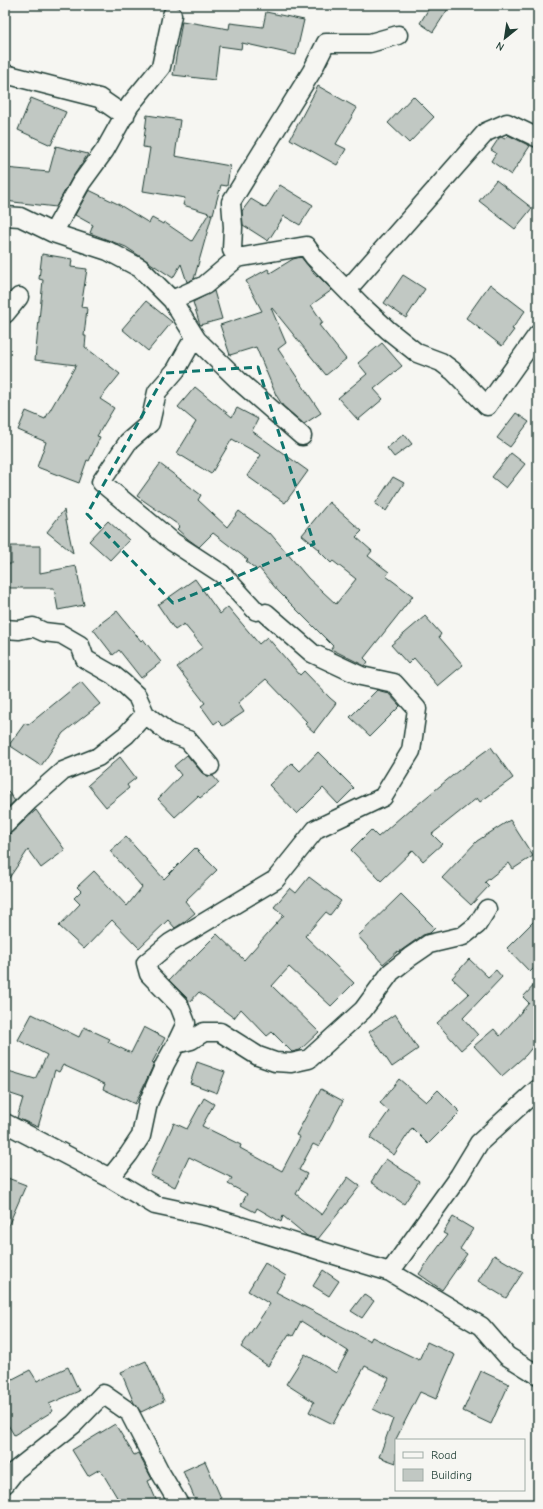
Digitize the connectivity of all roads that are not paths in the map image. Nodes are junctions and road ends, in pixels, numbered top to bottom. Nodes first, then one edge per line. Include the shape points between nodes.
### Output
1 (172, 15) dead end
2 (398, 35) dead end
3 (5, 74) edge
4 (125, 116) junction
5 (538, 138) edge
6 (5, 216) edge
7 (53, 233) junction
8 (237, 258) junction
9 (347, 290) junction
10 (19, 297) dead end
11 (172, 300) junction
12 (5, 314) edge
13 (538, 334) edge
14 (197, 340) junction
15 (302, 436) dead end
16 (5, 628) edge
17 (145, 714) junction
18 (210, 766) dead end
19 (5, 825) edge
20 (487, 909) dead end
21 (176, 1044) junction
22 (538, 1089) edge
23 (5, 1123) edge
24 (110, 1178) junction
25 (390, 1272) junction
26 (538, 1375) edge
27 (5, 1484) edge
28 (178, 1504) edge

1 - 4 street via 161,67 130,105
2 - 8 street via 370,43 326,43 312,71 231,202 232,250
3 - 4 street via 99,98
4 - 7 street via 105,150 80,183
5 - 9 street via 507,123 486,132
6 - 7 street via 20,217
7 - 11 street via 108,250 140,268
8 - 9 street via 306,246
8 - 11 street via 205,285
9 - 13 street via 388,330 417,353 441,362 453,371 487,406
10 - 12 street
11 - 14 street
14 - 15 street
14 - 21 street via 190,345 176,370 157,392 150,424 128,442 101,482 173,542 222,574 261,612 312,653 361,676 394,683 417,709 411,750 383,797 316,829 275,880 170,943 146,963 149,974 179,1005 186,1023
16 - 17 street via 19,630 33,627 44,632 61,634 80,645 85,659 113,675 137,696
17 - 18 street via 168,733 188,740
17 - 19 street via 126,735 98,757 63,771
20 - 21 street via 477,925 463,936 429,944 391,972 363,1010 309,1059 291,1063 275,1062 258,1056 220,1032 204,1032 191,1040
21 - 24 street via 148,1103 140,1136
22 - 25 street via 479,1142 450,1188
23 - 24 street
24 - 25 street via 155,1205 211,1217
25 - 26 street via 481,1326 507,1356
27 - 28 street via 16,1470 74,1424 103,1394 129,1412

